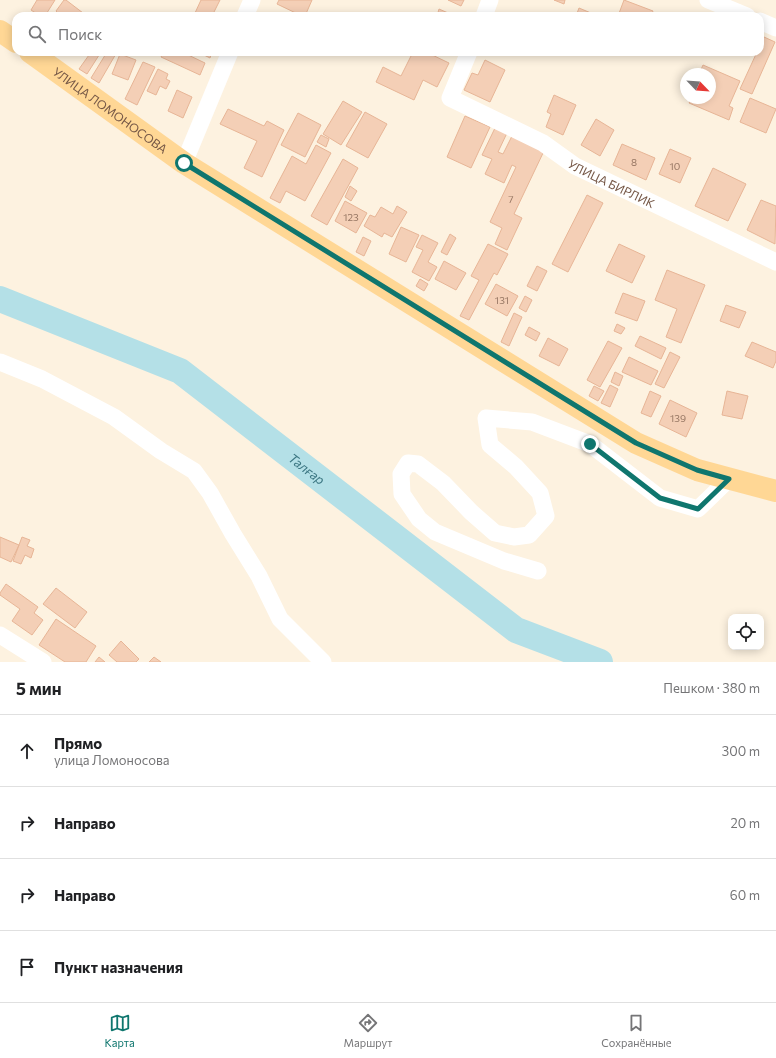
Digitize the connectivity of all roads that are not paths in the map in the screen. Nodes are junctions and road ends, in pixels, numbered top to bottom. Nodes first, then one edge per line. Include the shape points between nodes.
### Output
1 (252, 0) edge
2 (490, 0) edge
3 (708, 0) edge
4 (247, 12) edge
5 (486, 12) edge
6 (737, 12) edge
7 (764, 23) edge
8 (776, 28) edge
9 (0, 31) edge
10 (12, 39) edge
11 (36, 56) edge
12 (228, 56) edge
13 (467, 56) edge
14 (184, 163) junction
15 (776, 262) edge
16 (0, 362) edge
17 (729, 479) junction
18 (776, 491) edge
19 (538, 571) dead end
20 (0, 635) edge
21 (43, 662) edge
22 (323, 662) edge

1 - 4 street
2 - 5 street
3 - 6 street
7 - 8 street
9 - 10 main road
11 - 14 main road, УЛИЦА ЛОМОНОСОВА
12 - 14 street
13 - 15 street, УЛИЦА БИРЛИК via 450,98 543,143 575,166
14 - 17 main road, УЛИЦА ЛОМОНОСОВА via 636,443 697,470
16 - 22 street via 42,379 114,417 194,471 210,493 259,576 280,619
17 - 18 main road, УЛИЦА ЛОМОНОСОВА
17 - 19 street via 698,509 660,498 590,444 532,422 486,418 490,445 516,467 540,493 546,516 529,535 514,537 495,533 443,483 418,464 408,463 401,474 402,494 424,524 435,532 504,561
20 - 21 street

